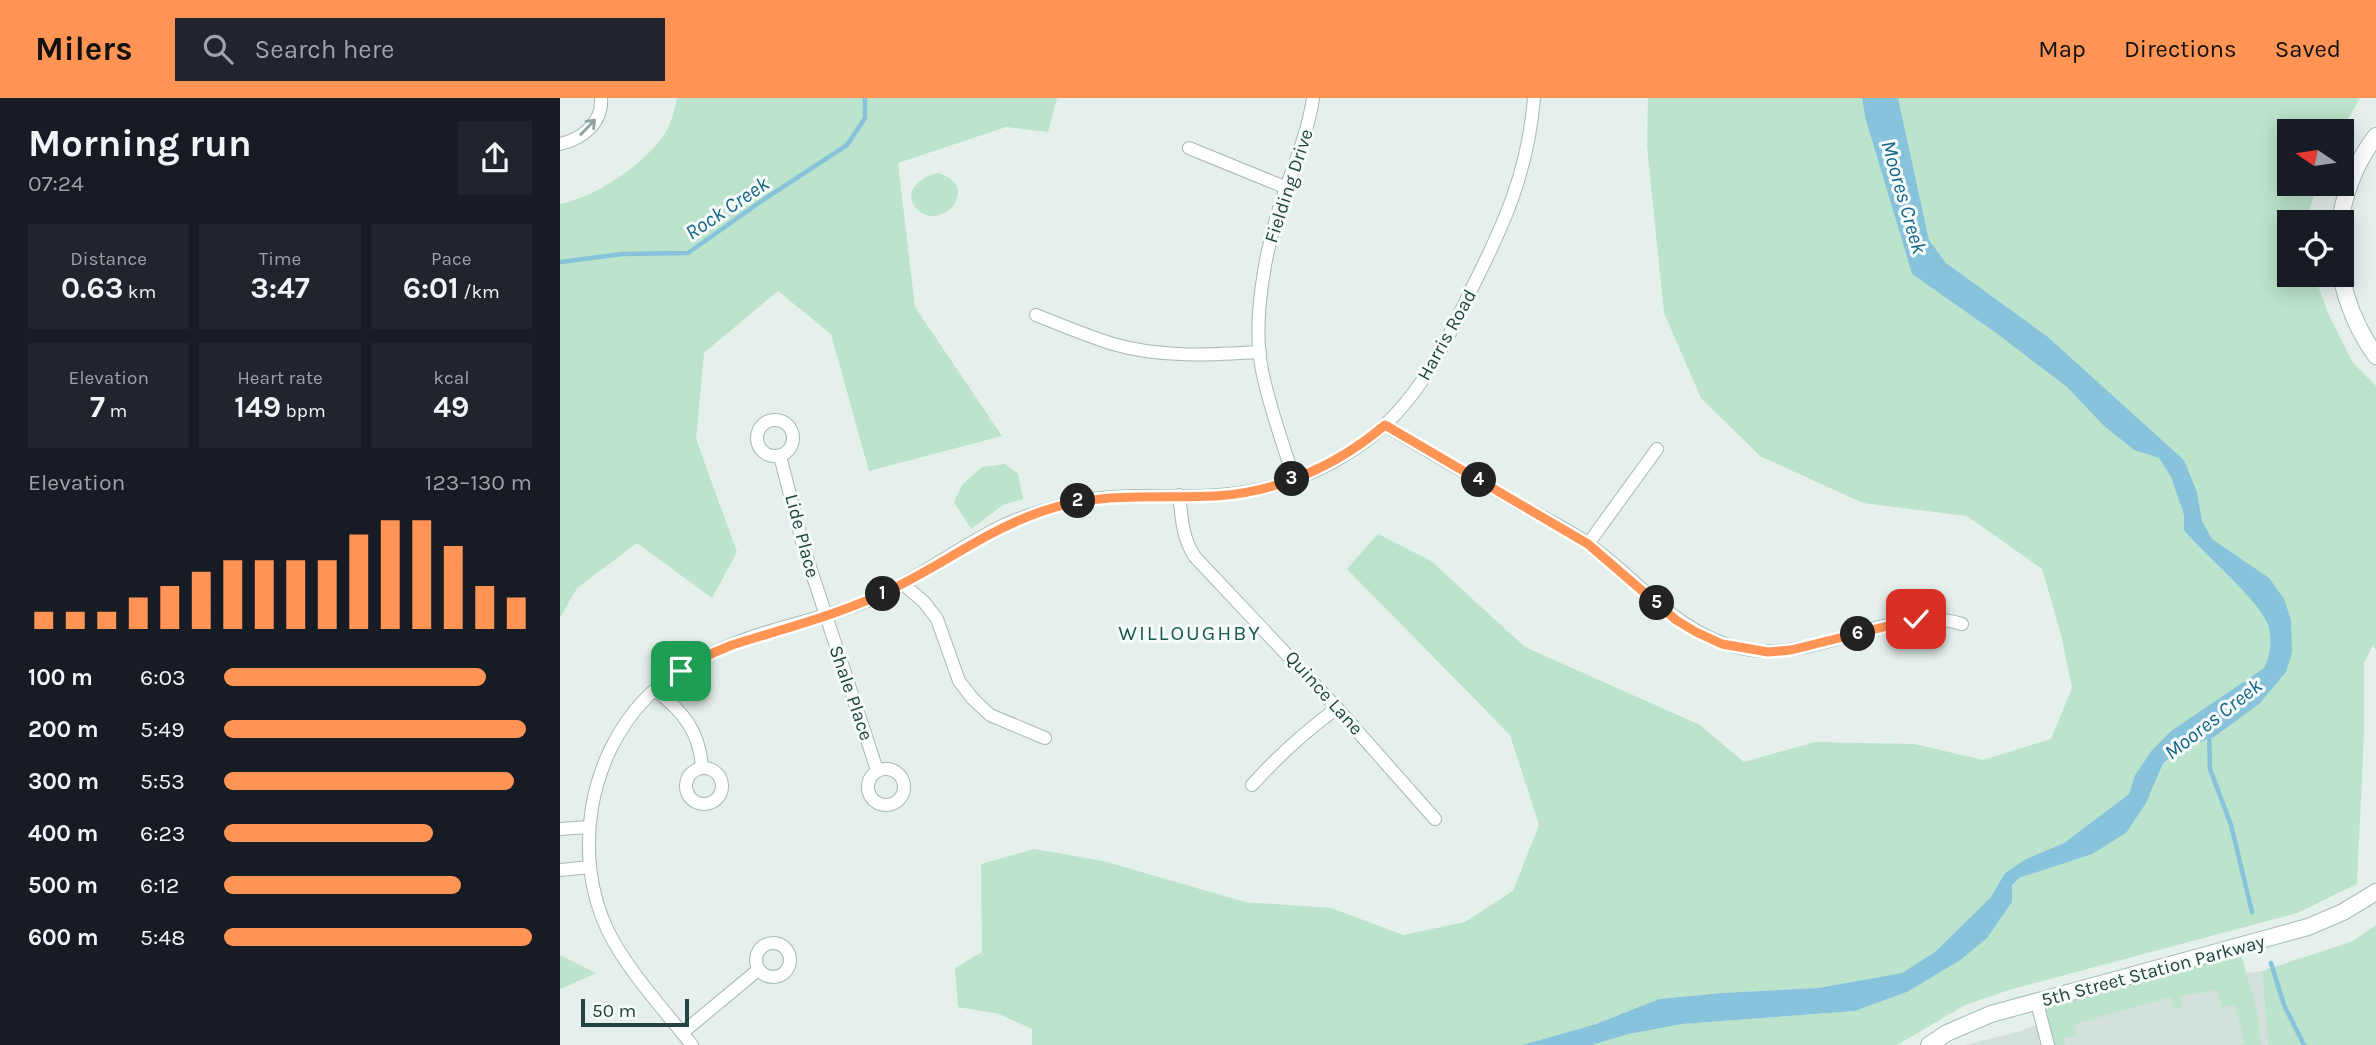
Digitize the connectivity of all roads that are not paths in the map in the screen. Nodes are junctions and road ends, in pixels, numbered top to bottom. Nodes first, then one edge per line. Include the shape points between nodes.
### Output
1 (601, 98) edge
2 (1313, 98) edge
3 (1534, 98) edge
4 (2376, 136) edge
5 (560, 144) edge
6 (1189, 148) dead end
7 (1287, 188) junction
8 (2342, 210) edge
9 (2344, 287) edge
10 (1036, 315) dead end
11 (1260, 352) junction
12 (2376, 356) edge
13 (1385, 425) junction
14 (1657, 449) dead end
15 (780, 456) dead end
16 (1294, 478) junction
17 (1180, 495) junction
18 (1588, 544) junction
19 (903, 584) junction
20 (825, 615) junction
21 (1962, 624) dead end
22 (655, 690) junction
23 (1337, 708) junction
24 (1045, 738) dead end
25 (702, 768) dead end
26 (877, 770) dead end
27 (1252, 785) dead end
28 (1435, 819) dead end
29 (589, 827) junction
30 (560, 829) edge
31 (590, 867) junction
32 (560, 870) edge
33 (2376, 892) edge
34 (758, 970) dead end
35 (2037, 1003) junction
36 (682, 1033) junction
37 (692, 1045) edge
38 (1929, 1045) edge
39 (2048, 1045) edge

5 -> 1 street via 581,136 593,125
2 - 7 street, Fielding Drive via 1310,124
3 - 13 street, Harris Road via 1525,161 1481,271 1427,376
4 - 8 street via 2352,177
6 - 7 street
7 - 11 street, Fielding Drive via 1269,244
9 - 12 street via 2353,318
10 - 11 street via 1111,344 1144,351 1207,356
11 - 16 street, Fielding Drive
13 - 16 street, Harris Road via 1347,454
13 - 18 street
14 - 18 street
15 - 20 street, Lide Place
16 - 17 street, Harris Road via 1243,493
17 - 19 street, Harris Road via 1114,497 1045,510 1004,525
17 - 23 street, Quince Lane via 1184,533 1195,557
18 - 21 street via 1676,620 1714,640 1745,649 1801,649 1916,619
19 - 20 street, Harris Road
19 - 24 street via 937,619 958,681 973,699 990,715
20 - 22 street, Harris Road via 713,653
20 - 26 street, Shale Place
22 - 25 street via 694,730
22 - 29 street, Harris Road via 615,740 597,788
23 - 27 street via 1287,748
23 - 28 street, Quince Lane
29 - 30 street
29 - 31 street, Harris Road
31 - 32 street
31 - 36 street, Harris Road via 598,906 621,955
33 - 35 street, 5th Street Station Parkway via 2308,928
34 - 36 street
35 - 38 street, 5th Street Station Parkway via 1979,1019
35 - 39 street
36 - 37 street, Harris Road

